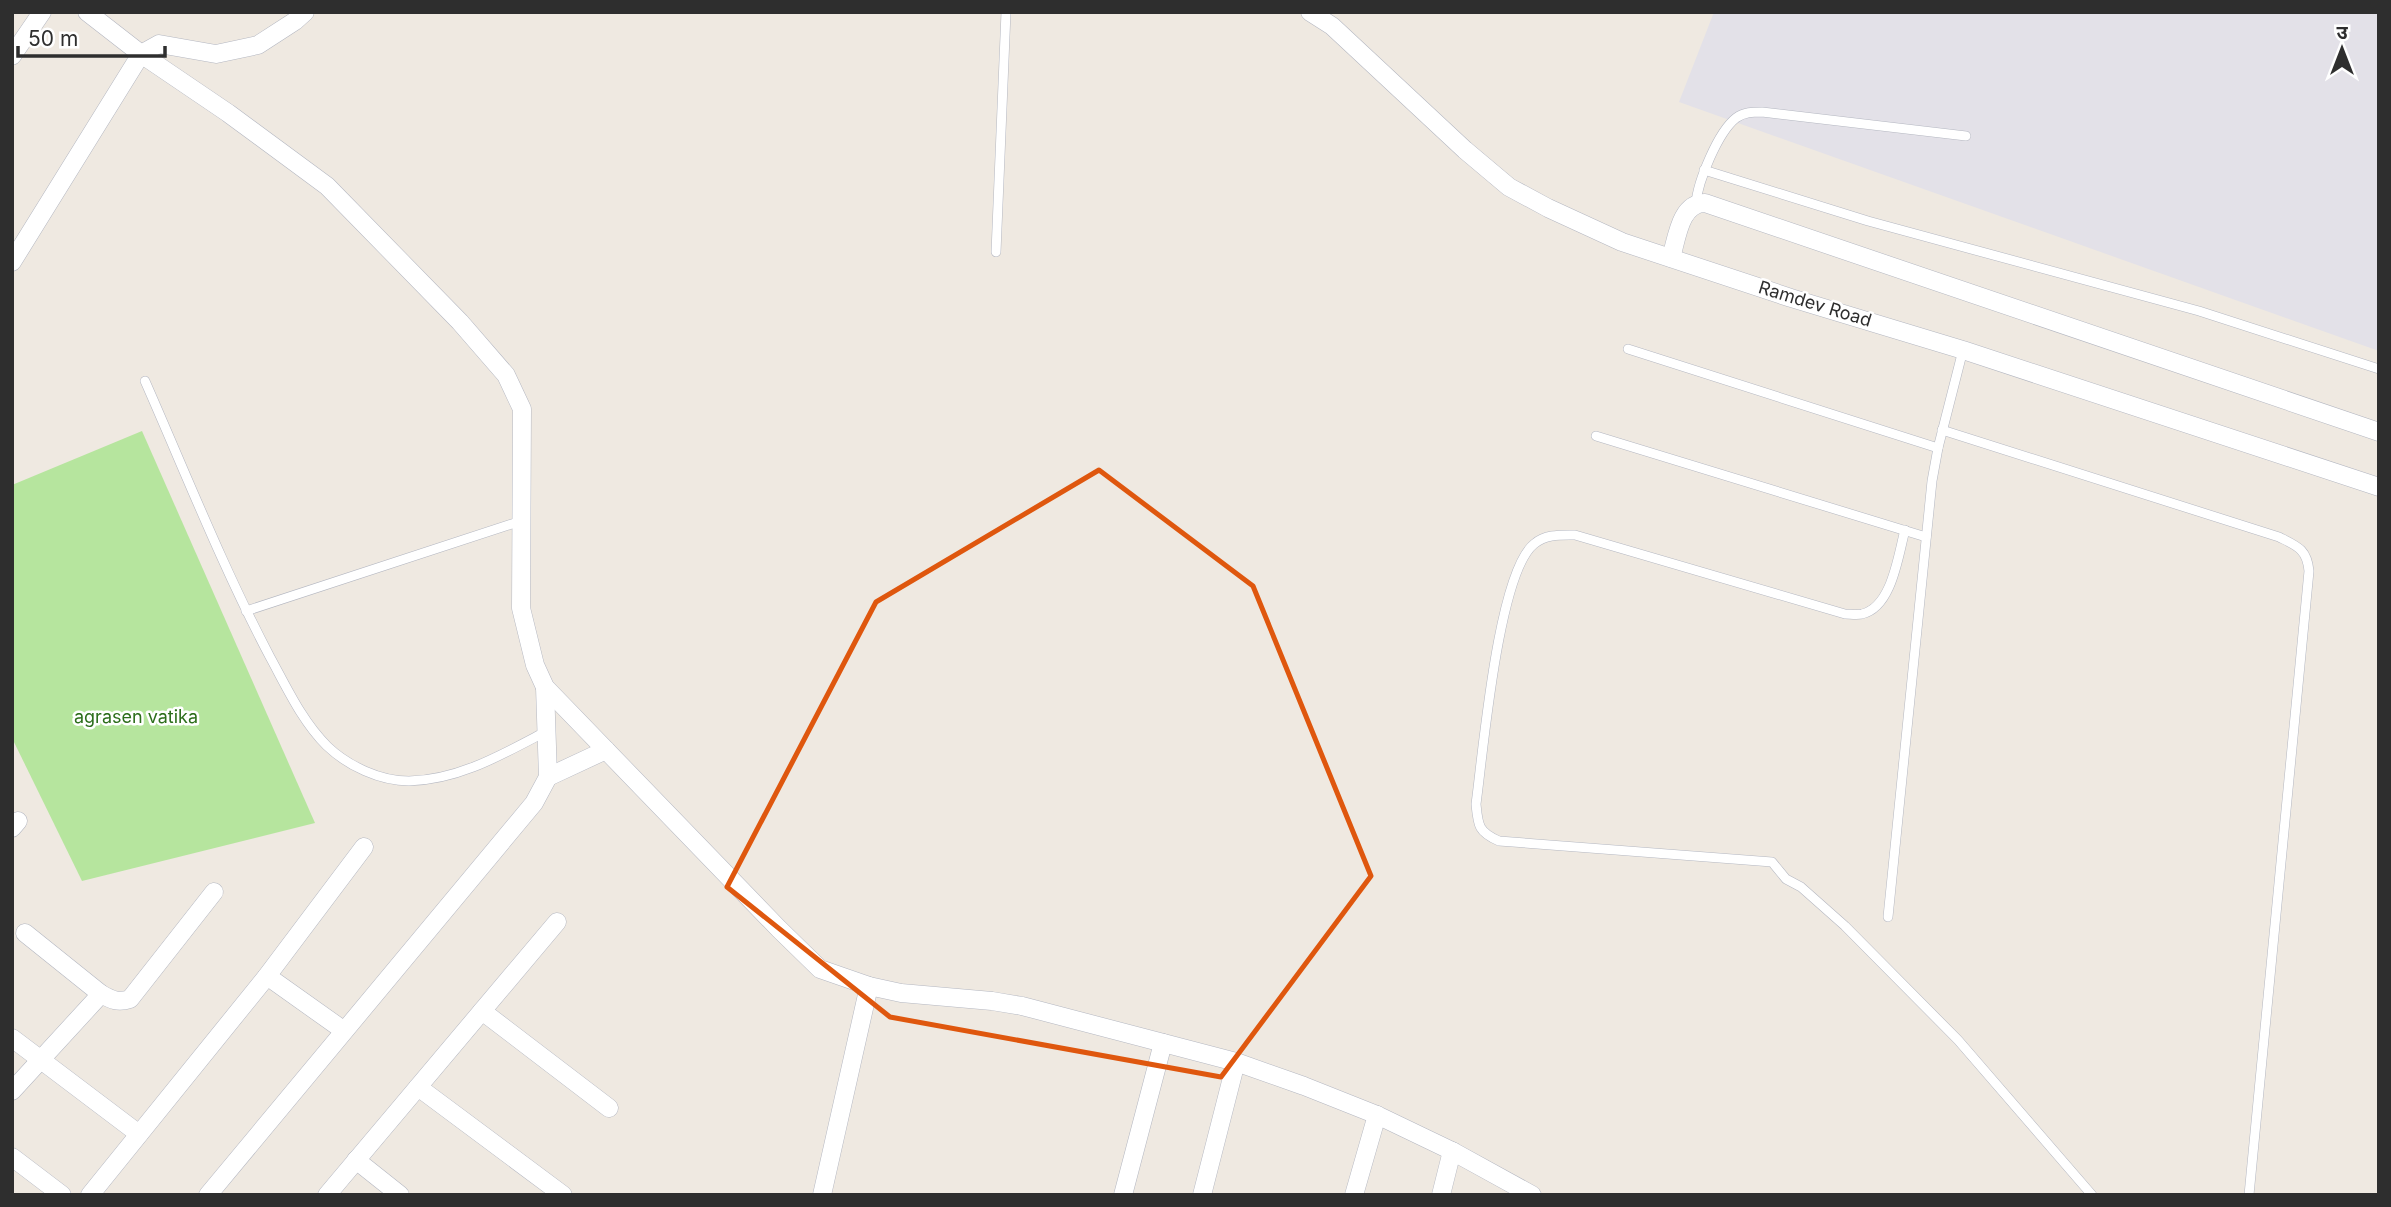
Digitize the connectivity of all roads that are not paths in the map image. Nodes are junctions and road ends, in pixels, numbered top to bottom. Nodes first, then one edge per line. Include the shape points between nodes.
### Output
1 (41, 12) edge
2 (87, 12) edge
3 (305, 12) edge
4 (1006, 12) edge
5 (1310, 12) edge
6 (142, 54) junction
7 (12, 56) edge
8 (1966, 136) dead end
9 (1704, 170) junction
10 (1691, 208) junction
11 (996, 252) dead end
12 (1671, 258) junction
13 (12, 262) edge
14 (1628, 349) dead end
15 (1963, 350) junction
16 (2379, 369) edge
17 (145, 381) dead end
18 (1942, 430) junction
19 (2379, 432) edge
20 (1595, 436) dead end
21 (1938, 448) junction
22 (2379, 487) edge
23 (521, 521) junction
24 (1905, 530) junction
25 (1926, 537) junction
26 (246, 611) junction
27 (545, 687) junction
28 (547, 731) junction
29 (606, 750) junction
30 (548, 777) junction
31 (365, 847) dead end
32 (214, 892) dead end
33 (1888, 916) dead end
34 (557, 922) dead end
35 (25, 933) dead end
36 (267, 976) junction
37 (869, 986) junction
38 (101, 994) junction
39 (482, 1012) junction
40 (343, 1030) junction
41 (12, 1038) edge
42 (1163, 1043) junction
43 (40, 1060) junction
44 (1236, 1062) junction
45 (418, 1087) junction
46 (12, 1091) edge
47 (609, 1108) dead end
48 (1377, 1115) junction
49 (139, 1134) junction
50 (1452, 1151) junction
51 (12, 1157) edge
52 (356, 1160) junction
53 (62, 1195) edge
54 (90, 1195) edge
55 (208, 1195) edge
56 (327, 1195) edge
57 (400, 1195) edge
58 (563, 1195) edge
59 (822, 1195) edge
60 (1123, 1195) edge
61 (1202, 1195) edge
62 (1354, 1195) edge
63 (1441, 1195) edge
64 (1532, 1195) edge
65 (2092, 1195) edge
66 (2249, 1195) edge

1 - 7 street
2 - 6 street
3 - 6 street via 258,45 216,54 159,44
4 - 11 lane
5 - 12 street, Ramdev Road via 1332,26 1509,187 1622,242
6 - 13 street
6 - 23 street via 327,186 460,322 506,376 522,409
8 - 9 lane via 1747,113 1726,128
9 - 10 lane
9 - 16 lane via 1894,228 2199,311
10 - 12 street
10 - 19 street via 1705,203
12 - 15 street, Ramdev Road
14 - 21 lane
15 - 18 lane
15 - 22 street, Ramdev Road
17 - 26 lane
18 - 21 lane
18 - 66 lane via 2279,537 2298,546 2308,559
20 - 24 lane
21 - 25 lane
23 - 26 lane
23 - 27 street via 521,608
24 - 25 lane
24 - 65 lane via 1885,597 1862,614 1845,614 1575,535 1544,537 1532,545 1513,579 1499,634 1476,804 1478,821 1481,830 1499,841 1772,862 1844,926 1958,1040
25 - 33 lane
26 - 28 lane via 300,713 327,746 371,774 407,781 449,777
27 - 28 street
27 - 29 street
28 - 30 street
29 - 30 street
29 - 37 street via 820,969
30 - 40 street via 519,823
31 - 36 street
32 - 38 street via 130,999 113,1001
34 - 39 street
35 - 38 street
36 - 40 street
36 - 49 street
37 - 42 street via 1022,1006
37 - 59 street
38 - 43 street
39 - 45 street
39 - 47 street
40 - 55 street
41 - 43 street
42 - 44 street
42 - 60 street
43 - 46 street
43 - 49 street
44 - 48 street
44 - 61 street
45 - 52 street
45 - 58 street
48 - 50 street
48 - 62 street
49 - 54 street
50 - 63 street
50 - 64 street
51 - 53 street
52 - 56 street
52 - 57 street

